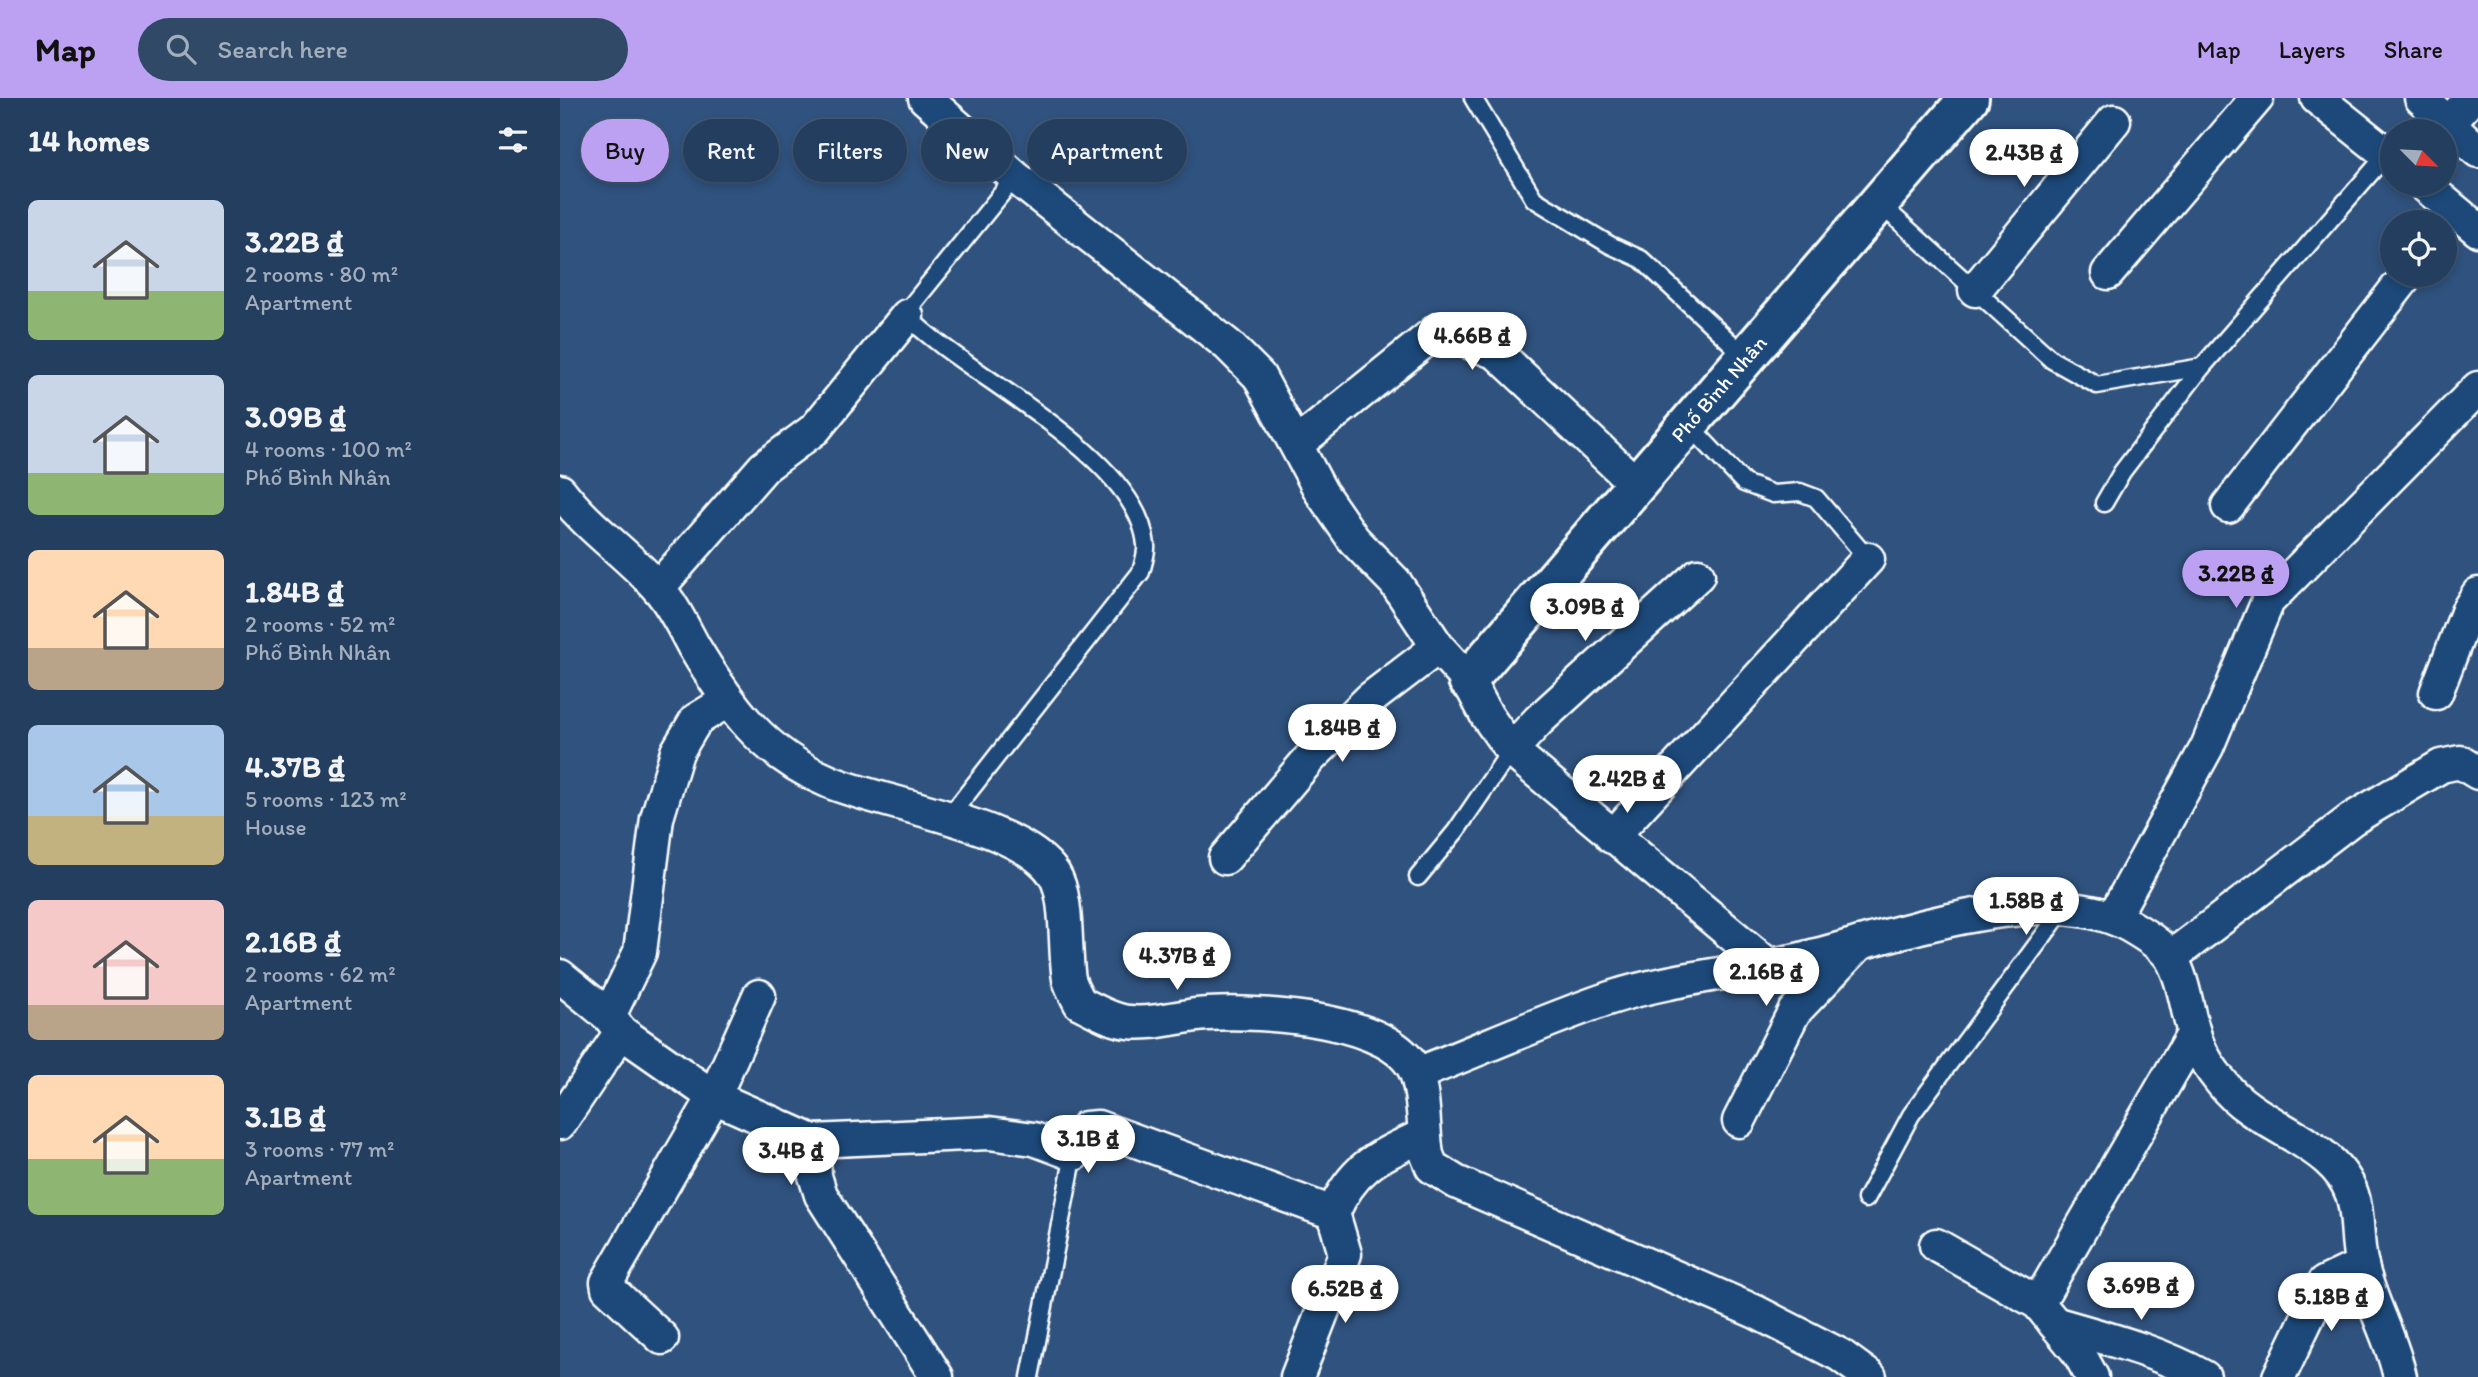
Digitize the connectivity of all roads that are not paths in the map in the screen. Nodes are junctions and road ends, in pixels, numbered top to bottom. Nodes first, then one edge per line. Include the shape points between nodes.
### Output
1 (925, 98) edge
2 (1473, 98) edge
3 (1969, 98) edge
4 (2257, 98) edge
5 (2317, 98) edge
6 (2421, 98) edge
7 (2471, 98) edge
8 (2443, 119) edge
9 (2452, 119) edge
10 (2115, 121) dead end
11 (2457, 132) edge
12 (2380, 148) edge
13 (2478, 151) edge
14 (2380, 167) edge
15 (1015, 177) junction
16 (2435, 196) edge
17 (1879, 203) junction
18 (2460, 222) edge
19 (2108, 274) dead end
20 (2398, 287) edge
21 (1975, 289) junction
22 (907, 316) junction
23 (1746, 357) junction
24 (2202, 367) junction
25 (2478, 388) edge
26 (1688, 424) junction
27 (1297, 444) junction
28 (1636, 484) junction
29 (560, 491) edge
30 (2104, 503) dead end
31 (2228, 506) dead end
32 (1868, 559) joint
33 (1698, 575) dead end
34 (658, 588) junction
35 (2478, 594) edge
36 (1438, 647) junction
37 (1468, 680) junction
38 (2437, 693) dead end
39 (727, 701) junction
40 (1511, 750) junction
41 (2478, 774) edge
42 (949, 817) junction
43 (1612, 838) junction
44 (1225, 858) dead end
45 (1418, 877) dead end
46 (2064, 908) junction
47 (2113, 918) junction
48 (1860, 943) junction
49 (2171, 957) junction
50 (1767, 964) junction
51 (560, 976) edge
52 (759, 996) dead end
53 (615, 1024) junction
54 (2194, 1033) junction
55 (1417, 1074) junction
56 (714, 1097) junction
57 (1739, 1121) dead end
58 (560, 1123) edge
59 (1424, 1135) junction
60 (813, 1141) junction
61 (1074, 1154) junction
62 (1866, 1199) dead end
63 (1333, 1213) junction
64 (1936, 1245) dead end
65 (2362, 1265) junction
66 (2046, 1313) junction
67 (662, 1338) dead end
68 (937, 1377) edge
69 (1030, 1377) edge
70 (1297, 1377) edge
71 (1870, 1377) edge
72 (2092, 1377) edge
73 (2204, 1377) edge
74 (2279, 1377) edge
75 (2399, 1377) edge

1 - 15 street
2 - 23 lane via 1534,199 1641,259
3 - 17 street, Phố Bình Nhân
4 - 19 street
5 - 12 street
6 - 8 street
7 - 9 street
10 - 21 street
11 - 13 street
14 - 24 lane
15 - 22 lane
15 - 27 street via 1228,345 1259,376
16 - 18 street
17 - 21 lane
17 - 23 street, Phố Bình Nhân
20 - 31 street
21 - 24 lane via 2052,360 2097,385
22 - 34 street via 815,429 764,467
22 - 42 lane via 1076,443 1121,488 1146,546 1141,572
23 - 26 street, Phố Bình Nhân
24 - 30 lane via 2122,472
25 - 47 street via 2268,601 2207,747
26 - 28 street, Phố Bình Nhân
26 - 32 lane via 1744,483 1773,494 1800,492 1816,498
27 - 28 street via 1438,330 1497,353
27 - 36 street via 1321,492 1354,540 1395,582
28 - 37 street, Phố Bình Nhân
29 - 34 street
32 - 43 street
33 - 40 street
34 - 39 street
35 - 38 street
36 - 37 street
36 - 44 street via 1370,699 1311,757
37 - 40 street
39 - 42 street via 794,765 833,783
39 - 53 street via 696,720 677,752 657,818 640,952
40 - 43 street
40 - 45 lane
41 - 49 street via 2460,762 2441,766 2352,819
42 - 55 street via 1035,855 1055,874 1069,981 1080,1003 1126,1022 1156,1023 1207,1014 1280,1016 1343,1025 1373,1034 1398,1051
43 - 50 street
46 - 47 street
46 - 48 street via 1996,913
46 - 62 lane via 1911,1115
47 - 49 street
48 - 50 street
48 - 57 street via 1794,1012
49 - 54 street
50 - 55 street via 1611,998
51 - 53 street
52 - 56 street
53 - 56 street
53 - 58 street
54 - 65 street via 2198,1048 2224,1087 2309,1144 2343,1178 2358,1210
54 - 66 street
55 - 59 street
56 - 60 street
56 - 67 street via 607,1282
59 - 63 street via 1371,1160
59 - 71 street via 1432,1167 1456,1182 1756,1312 1840,1355
60 - 61 street via 989,1133 1034,1139
60 - 68 street via 821,1195
61 - 63 street via 1086,1128 1098,1127
61 - 69 lane
63 - 70 street via 1345,1254
64 - 66 street
65 - 74 street via 2324,1283
65 - 75 street via 2394,1348
66 - 72 street
66 - 73 street

